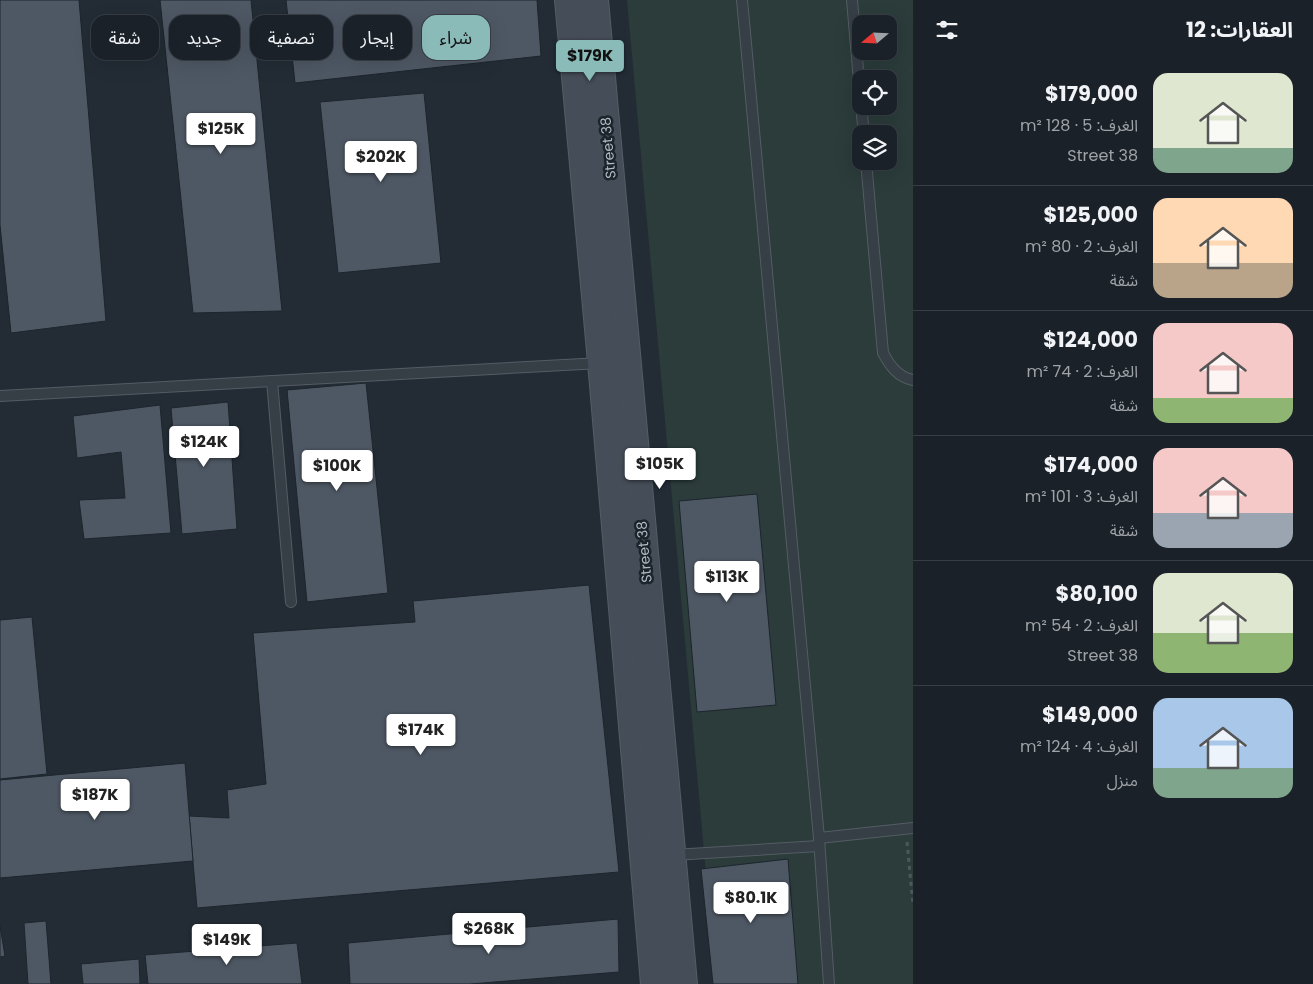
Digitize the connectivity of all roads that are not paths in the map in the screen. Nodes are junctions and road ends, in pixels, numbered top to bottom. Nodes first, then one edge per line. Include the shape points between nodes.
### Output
1 (569, 0) edge
2 (594, 0) edge
3 (742, 0) edge
4 (852, 0) edge
5 (858, 70) edge
6 (591, 104) junction
7 (867, 170) edge
8 (602, 362) junction
9 (272, 380) junction
10 (913, 380) edge
11 (0, 396) edge
12 (291, 602) dead end
13 (909, 828) edge
14 (819, 842) junction
15 (672, 855) junction
16 (655, 984) edge
17 (683, 984) edge
18 (829, 984) edge

1 - 6 street, Street 38
2 - 6 street, Street 38
3 - 14 lane
4 - 5 lane
6 - 8 street, Street 38
6 - 15 street, Street 38
7 - 10 lane via 883,353 892,369
8 - 9 lane
8 - 16 street, Street 38
9 - 11 lane
9 - 12 lane
13 - 14 lane
14 - 15 lane
14 - 18 lane
15 - 17 street, Street 38

